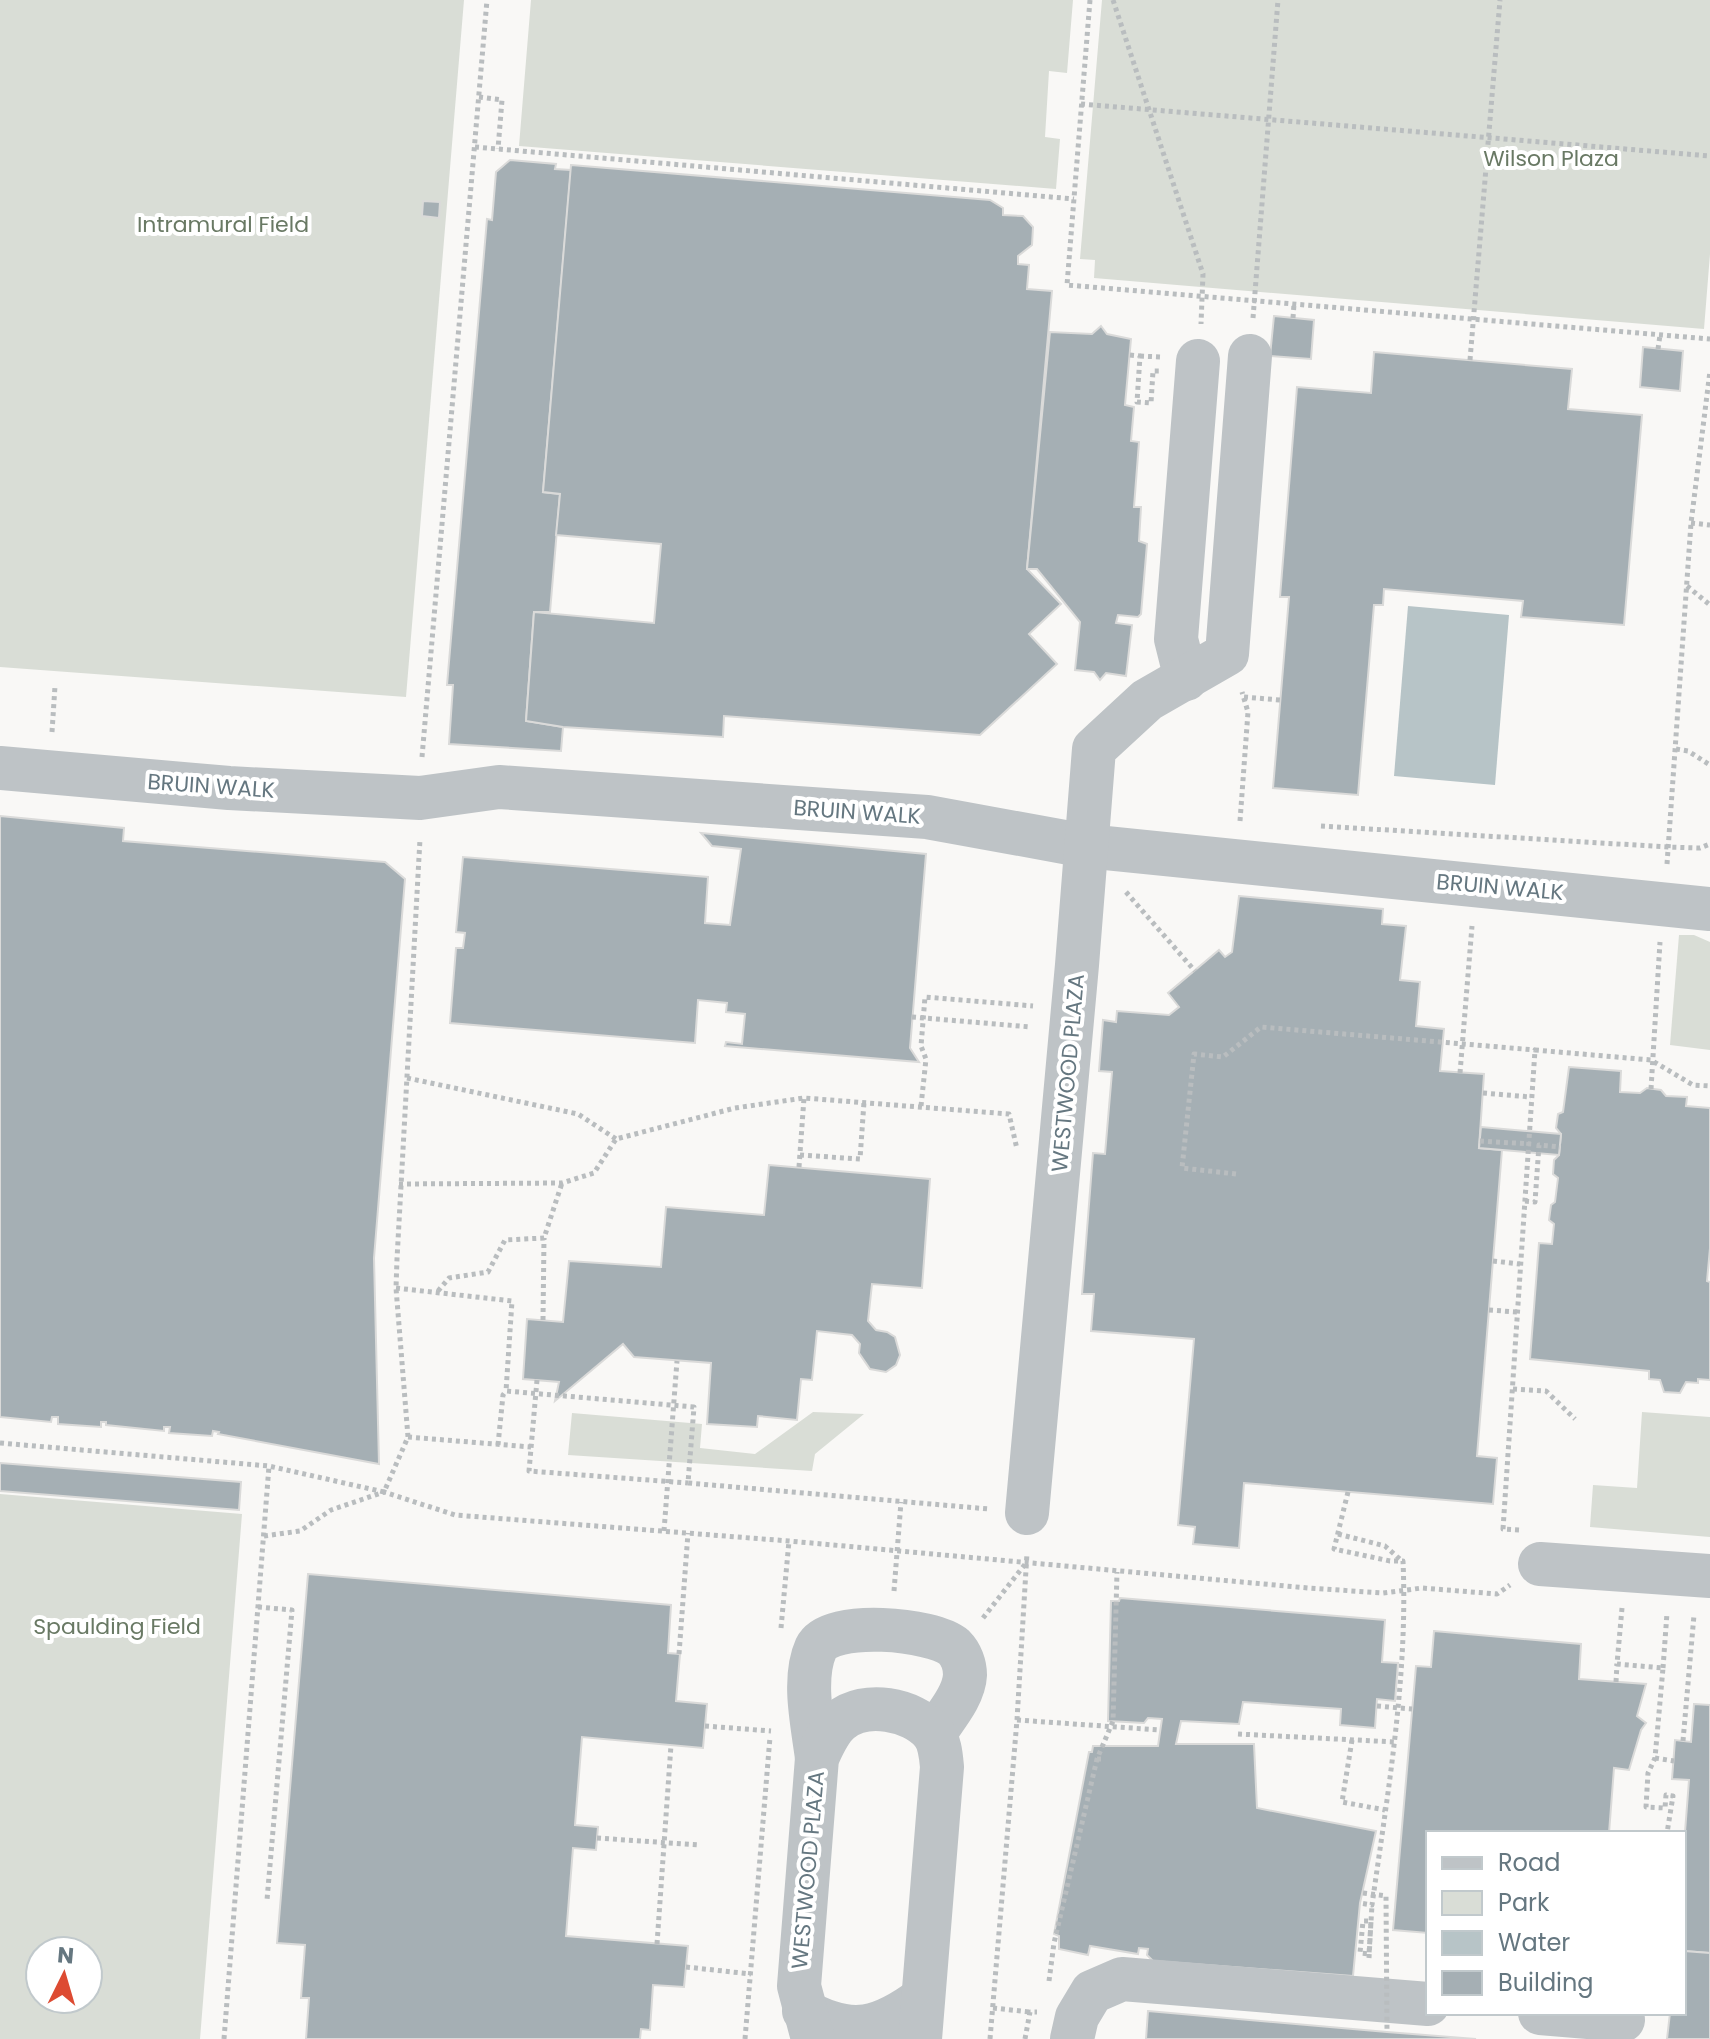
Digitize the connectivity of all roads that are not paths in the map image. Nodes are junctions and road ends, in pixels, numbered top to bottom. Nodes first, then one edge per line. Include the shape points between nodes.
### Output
1 (1250, 356) dead end
2 (1198, 361) dead end
3 (1186, 679) junction
4 (0, 768) edge
5 (1086, 846) junction
6 (1710, 909) edge
7 (1027, 1513) road end
8 (1540, 1564) dead end
9 (1702, 1591) edge
10 (934, 1734) junction
11 (817, 1758) junction
12 (1426, 2004) edge
13 (1555, 2015) edge
14 (922, 2019) edge
15 (1624, 2024) edge
16 (808, 2025) edge
17 (1072, 2039) edge

1 - 3 street, WESTWOOD PLAZA via 1227,654
2 - 3 street via 1176,639
3 - 5 street, WESTWOOD PLAZA via 1147,700 1094,749
4 - 5 street, BRUIN WALK via 229,788 420,798 499,787 927,817
5 - 6 street, BRUIN WALK
5 - 7 street, WESTWOOD PLAZA
8 - 9 street
10 - 11 street, WESTWOOD PLAZA via 918,1719 897,1712 856,1712 834,1728
10 - 11 street via 961,1691 965,1676 957,1650 929,1636 851,1630 817,1645 809,1694
10 - 14 street, WESTWOOD PLAZA via 942,1767
11 - 16 street, WESTWOOD PLAZA via 799,1986
12 - 17 street via 1377,2015 1122,1979 1092,1992 1077,2017
13 - 15 street
14 - 16 street, WESTWOOD PLAZA via 861,2028

